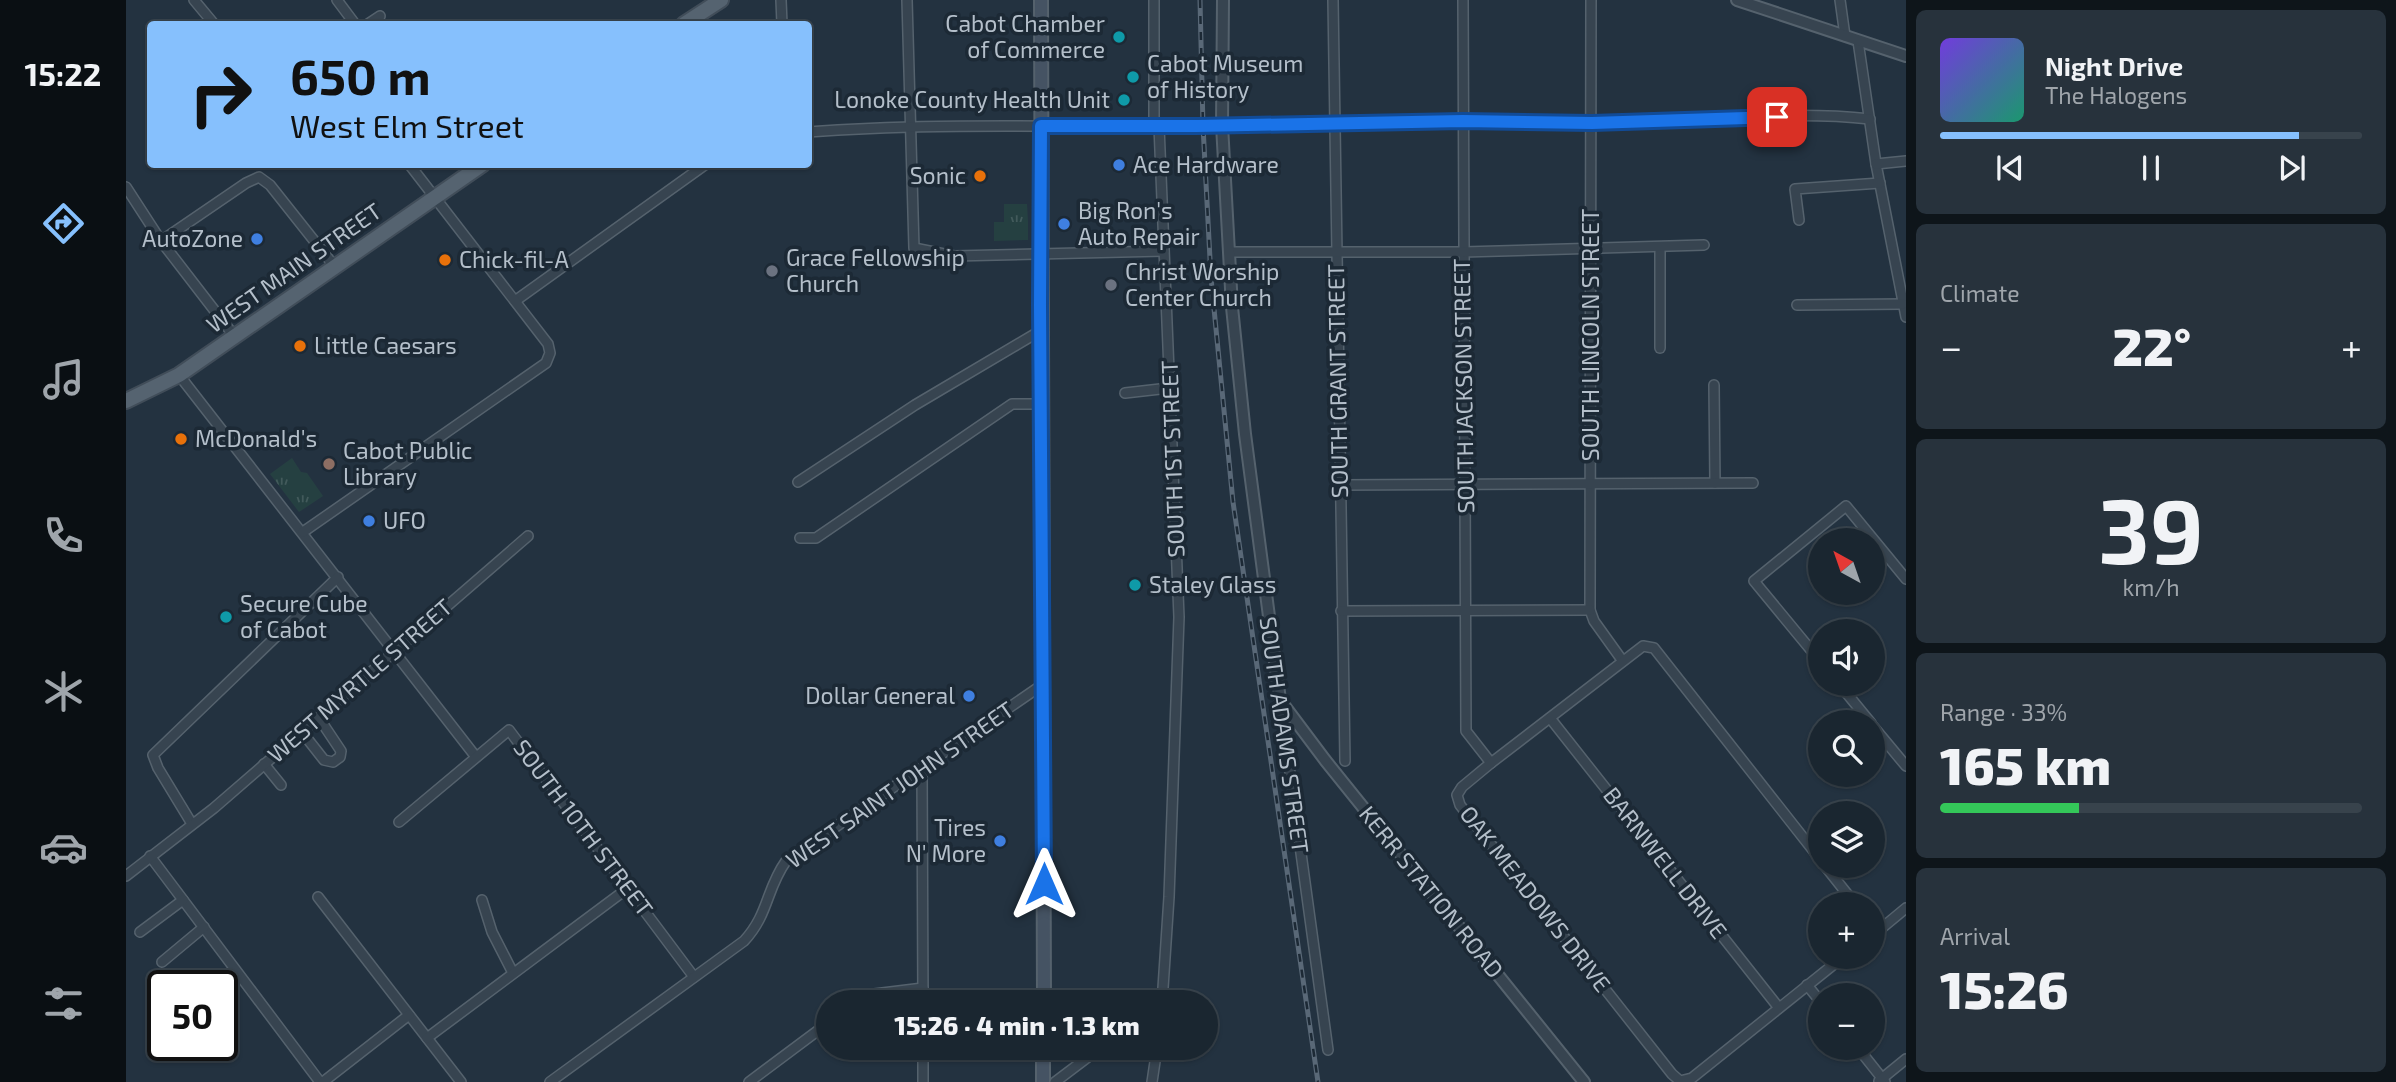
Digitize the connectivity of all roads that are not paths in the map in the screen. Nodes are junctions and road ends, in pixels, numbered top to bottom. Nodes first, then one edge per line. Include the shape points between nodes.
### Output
1 (194, 0) edge
2 (337, 0) edge
3 (720, 0) edge
4 (781, 0) edge
5 (907, 0) edge
6 (1041, 0) edge
7 (1154, 0) edge
8 (1223, 0) edge
9 (1333, 0) edge
10 (1463, 0) edge
11 (1591, 0) edge
12 (1737, 0) edge
13 (1840, 0) edge
14 (380, 16) dead end
15 (212, 21) edge
16 (353, 21) edge
17 (372, 21) edge
18 (688, 21) edge
19 (782, 21) edge
20 (1845, 36) junction
21 (1858, 41) junction
22 (1906, 56) edge
23 (1870, 119) junction
24 (1463, 121) junction
25 (1333, 123) junction
26 (1592, 123) junction
27 (1222, 125) junction
28 (1041, 126) junction
29 (1156, 126) junction
30 (911, 129) junction
31 (812, 132) edge
32 (1906, 161) edge
33 (1876, 164) junction
34 (412, 168) edge
35 (477, 168) edge
36 (700, 168) edge
37 (1880, 183) junction
38 (126, 187) edge
39 (434, 198) junction
40 (1799, 220) dead end
41 (161, 241) junction
42 (1704, 245) dead end
43 (1660, 247) junction
44 (1591, 250) junction
45 (1164, 251) junction
46 (1229, 252) junction
47 (1463, 252) junction
48 (1040, 253) junction
49 (1336, 253) junction
50 (334, 267) junction
51 (514, 301) junction
52 (1903, 304) junction
53 (1797, 305) dead end
54 (1906, 317) edge
55 (1040, 331) junction
56 (235, 337) junction
57 (1660, 348) dead end
58 (179, 375) junction
59 (1714, 385) dead end
60 (1169, 388) junction
61 (1125, 393) dead end
62 (126, 401) edge
63 (1041, 404) junction
64 (798, 482) dead end
65 (1715, 483) junction
66 (1753, 483) dead end
67 (1466, 484) junction
68 (1589, 484) junction
69 (1340, 485) junction
70 (303, 532) junction
71 (528, 536) dead end
72 (800, 538) dead end
73 (338, 577) junction
74 (1906, 579) edge
75 (1466, 610) junction
76 (1590, 610) junction
77 (1341, 611) junction
78 (1808, 646) edge
79 (395, 651) junction
80 (1622, 660) junction
81 (1042, 685) junction
82 (1849, 696) edge
83 (1280, 700) junction
84 (1860, 710) edge
85 (319, 718) junction
86 (1550, 718) junction
87 (302, 732) junction
88 (1885, 740) edge
89 (476, 757) junction
90 (1345, 761) dead end
91 (264, 764) junction
92 (1491, 764) junction
93 (1906, 766) edge
94 (922, 769) junction
95 (281, 785) dead end
96 (399, 822) dead end
97 (192, 824) junction
98 (1808, 844) edge
99 (150, 856) junction
100 (126, 876) edge
101 (1835, 878) edge
102 (628, 888) junction
103 (1846, 892) edge
104 (318, 897) dead end
105 (183, 900) junction
106 (482, 900) dead end
107 (1906, 908) edge
108 (1885, 923) edge
109 (204, 927) junction
110 (141, 932) dead end
111 (162, 962) dead end
112 (1828, 969) edge
113 (513, 972) junction
114 (694, 977) junction
115 (1807, 985) joint
116 (923, 988) joint
117 (907, 990) edge
118 (1044, 990) edge
119 (1163, 990) edge
120 (1779, 1008) junction
121 (409, 1015) junction
122 (816, 1032) edge
123 (427, 1038) junction
124 (1328, 1050) dead end
125 (1906, 1059) edge
126 (923, 1060) edge
127 (1043, 1060) edge
128 (1084, 1060) edge
129 (1155, 1060) edge
130 (1867, 1060) edge
131 (1882, 1081) edge
132 (321, 1082) edge
133 (461, 1082) edge
134 (551, 1082) edge
135 (749, 1082) edge
136 (923, 1082) edge
137 (1043, 1082) edge
138 (1055, 1082) edge
139 (1152, 1082) edge
140 (1584, 1082) edge

1 - 15 street
2 - 16 street
3 - 18 main road
4 - 19 street
5 - 30 street
6 - 28 main road
7 - 29 street, SOUTH 1ST STREET
8 - 27 street, SOUTH ADAMS STREET
9 - 25 street, SOUTH GRANT STREET
10 - 24 street, SOUTH JACKSON STREET
11 - 26 street, SOUTH LINCOLN STREET
12 - 20 street
13 - 20 street
14 - 17 street
20 - 21 street
21 - 22 street
21 - 23 street
23 - 26 street
23 - 33 street
24 - 25 street
24 - 26 street
24 - 47 street, SOUTH JACKSON STREET
25 - 27 street
25 - 49 street, SOUTH GRANT STREET
26 - 44 street, SOUTH LINCOLN STREET
27 - 29 street
27 - 46 street, SOUTH ADAMS STREET
28 - 29 street
28 - 30 street
28 - 48 main road
29 - 45 street, SOUTH 1ST STREET
30 - 31 street
30 - 48 street via 914,248 954,256
32 - 33 street
33 - 37 street
34 - 39 street
35 - 39 main road, WEST MAIN STREET
36 - 51 street
37 - 40 street via 1796,189
37 - 52 street
38 - 41 street
39 - 50 main road, WEST MAIN STREET
39 - 51 street
41 - 50 street via 259,177
41 - 56 street
42 - 43 street
43 - 44 street
43 - 57 street
44 - 47 street
44 - 68 street, SOUTH LINCOLN STREET
45 - 48 street
45 - 60 street, SOUTH 1ST STREET
46 - 49 street
46 - 83 street, SOUTH ADAMS STREET via 1245,434
47 - 49 street
47 - 67 street, SOUTH JACKSON STREET
48 - 55 main road
49 - 69 street, SOUTH GRANT STREET
50 - 56 main road, WEST MAIN STREET
51 - 70 street via 548,344 546,363
52 - 53 street
52 - 54 street
55 - 63 main road
55 - 64 street
56 - 58 main road, WEST MAIN STREET
58 - 62 main road, WEST MAIN STREET
58 - 70 street, SOUTH 10TH STREET
59 - 65 street
60 - 61 street
60 - 119 street, SOUTH 1ST STREET via 1179,617
63 - 72 street via 1012,404 816,538
63 - 81 main road
65 - 66 street
65 - 68 street
67 - 68 street
67 - 69 street
67 - 75 street, SOUTH JACKSON STREET
68 - 76 street, SOUTH LINCOLN STREET
69 - 77 street, SOUTH GRANT STREET
70 - 73 street, SOUTH 10TH STREET
71 - 79 street, WEST MYRTLE STREET
73 - 79 street, SOUTH 10TH STREET
73 - 97 street via 153,755
74 - 78 street via 1846,506 1754,581
75 - 76 street
75 - 77 street
75 - 92 street, SOUTH JACKSON STREET via 1466,731
76 - 80 street, SOUTH LINCOLN STREET
77 - 90 street, SOUTH GRANT STREET
79 - 85 street, WEST MYRTLE STREET
79 - 89 street, SOUTH 10TH STREET
80 - 86 street, OAK MEADOWS DRIVE
80 - 98 street, OAK MEADOWS DRIVE via 1643,646 1654,649
81 - 94 street, WEST SAINT JOHN STREET
81 - 118 main road
82 - 84 street
83 - 124 street, SOUTH ADAMS STREET
83 - 140 street, KERR STATION ROAD
85 - 87 street, WEST MYRTLE STREET
85 - 87 street via 341,751 340,757 333,762 324,760
86 - 92 street, OAK MEADOWS DRIVE
86 - 120 street, BARNWELL DRIVE
87 - 91 street, WEST MYRTLE STREET
88 - 93 street
89 - 96 street
89 - 102 street, SOUTH 10TH STREET via 509,730
91 - 95 street
91 - 97 street, WEST MYRTLE STREET
92 - 120 street, OAK MEADOWS DRIVE via 1462,787 1457,795 1460,805 1680,1081 1692,1078
94 - 114 street, WEST SAINT JOHN STREET via 786,861 757,927
94 - 116 street
97 - 99 street, WEST MYRTLE STREET
99 - 100 street, WEST MYRTLE STREET
99 - 105 street
101 - 103 street
102 - 113 street
102 - 114 street, SOUTH 10TH STREET
104 - 121 street
105 - 109 street
105 - 110 street
106 - 113 street
107 - 108 street
109 - 111 street
109 - 132 street
112 - 115 street, OAK MEADOWS DRIVE
113 - 123 street
114 - 134 street, WEST SAINT JOHN STREET
115 - 120 street, OAK MEADOWS DRIVE
116 - 117 street
121 - 123 street
121 - 132 street
122 - 135 street
123 - 133 street
125 - 131 street
126 - 136 street
127 - 137 main road
128 - 138 street
129 - 139 street
130 - 131 street

